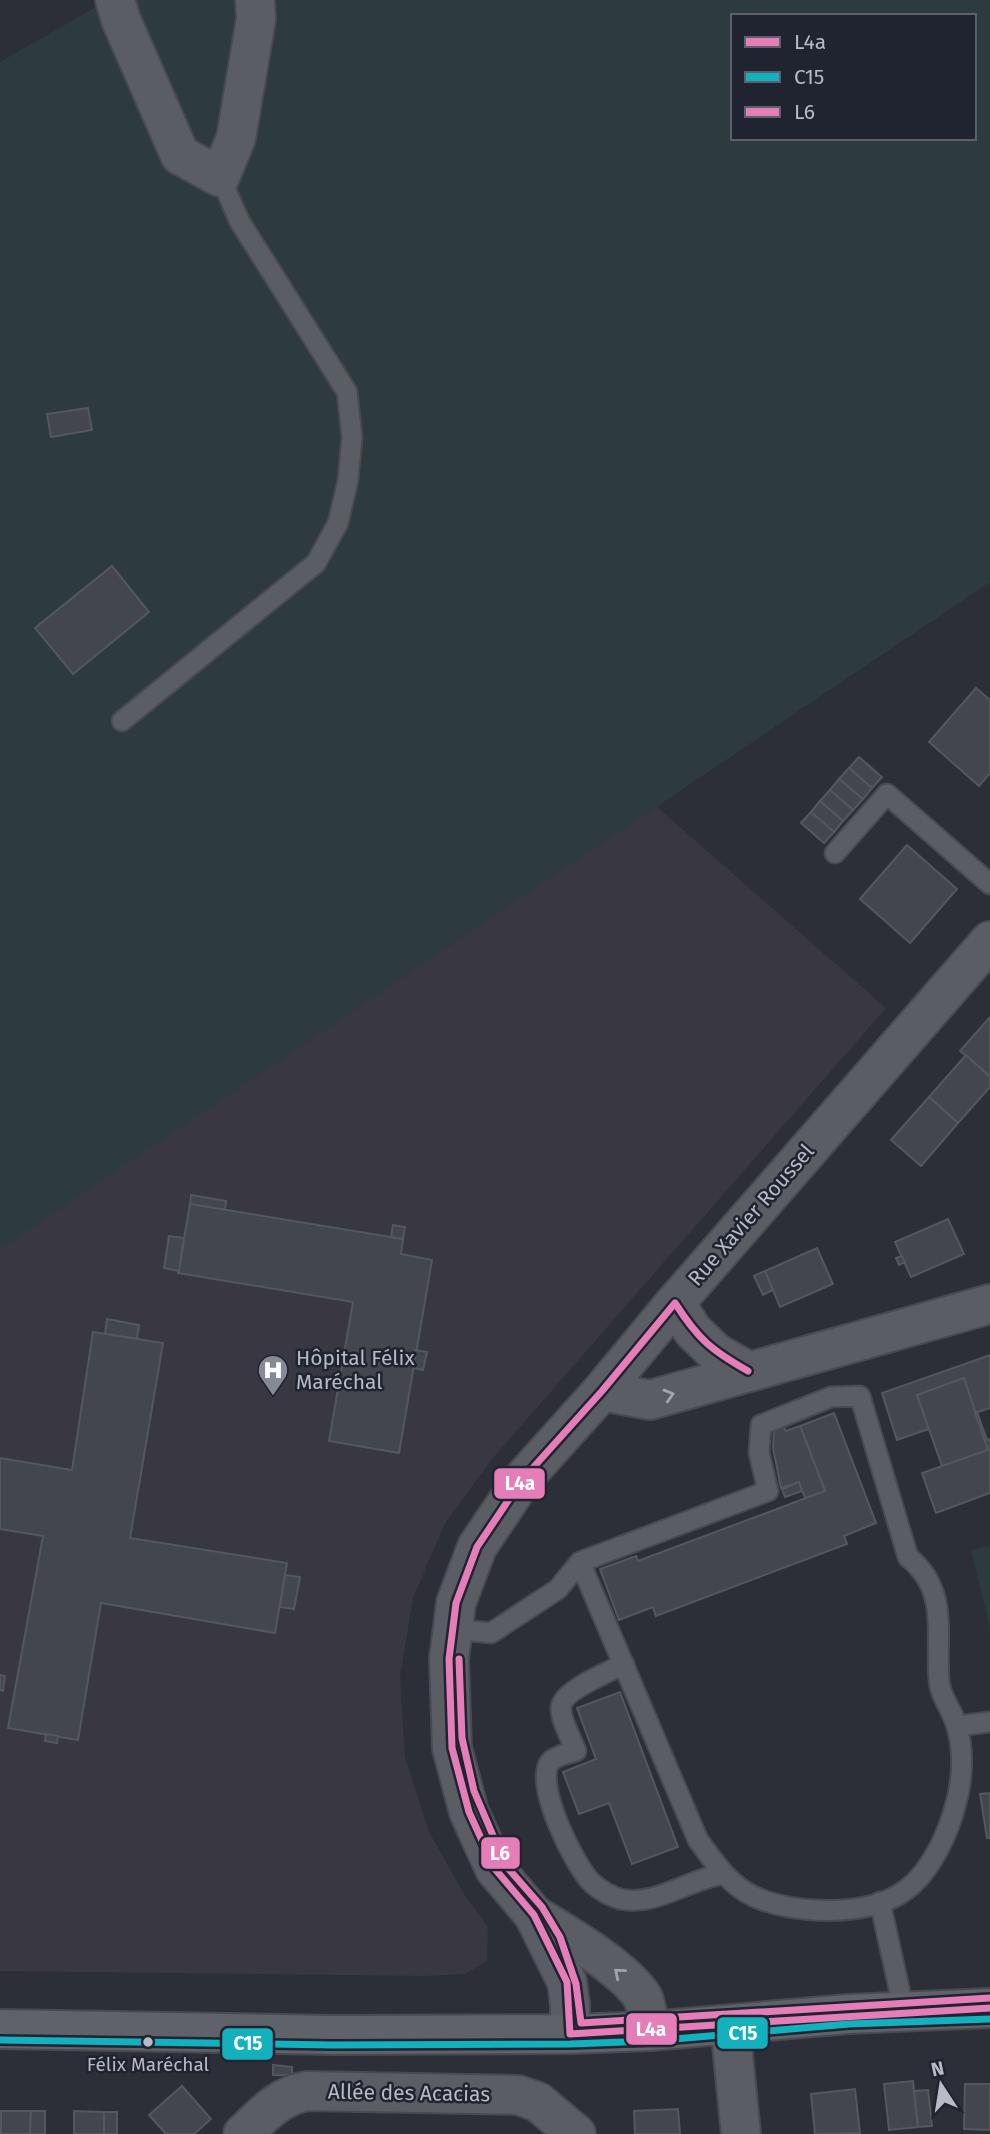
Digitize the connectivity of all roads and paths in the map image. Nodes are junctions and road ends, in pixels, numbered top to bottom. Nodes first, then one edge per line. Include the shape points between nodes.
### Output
1 (115, 0) edge
2 (255, 0) edge
3 (220, 177) junction
4 (122, 722) dead end
5 (835, 852) dead end
6 (990, 884) edge
7 (990, 942) edge
8 (675, 1303) junction
9 (990, 1304) edge
10 (748, 1371) junction
11 (602, 1391) junction
12 (580, 1562) junction
13 (453, 1629) junction
14 (624, 1664) junction
15 (990, 1722) edge
16 (957, 1726) junction
17 (723, 1874) junction
18 (880, 1902) junction
19 (534, 1914) junction
20 (990, 2008) edge
21 (904, 2011) junction
22 (730, 2025) junction
23 (0, 2029) edge
24 (650, 2031) junction
25 (570, 2034) junction
26 (243, 2134) edge
27 (576, 2134) edge
28 (741, 2134) edge

1 - 3 street via 180,155
2 - 3 street via 256,19 236,138
3 - 4 lane via 240,222 347,392 352,438 348,480 338,523 316,563
5 - 6 lane via 887,794
7 - 8 street, Rue Xavier Roussel
8 - 10 street via 693,1331 716,1353
8 - 11 street, Rue Xavier Roussel
9 - 10 street
11 -> 10 street via 650,1400
11 - 13 street, Rue Xavier Roussel via 522,1480 477,1548 456,1603
12 - 13 lane via 558,1589 491,1633
12 - 14 lane
12 - 16 lane via 768,1491 759,1453 761,1425 831,1397 860,1396 908,1557 926,1576 938,1604 941,1694
13 - 19 street, Rue Xavier Roussel via 449,1659 452,1748 469,1812 495,1869
14 - 17 lane via 698,1840
14 - 17 lane via 568,1694 561,1703 576,1751 552,1760 546,1770 558,1823 590,1882 619,1898 653,1898
15 - 16 lane
16 - 18 lane via 961,1770 945,1834 926,1868 906,1890
17 - 18 lane via 751,1896 781,1906 844,1910
18 - 21 lane
24 -> 19 street, Rue Xavier Roussel via 644,2001 635,1987 587,1947
19 - 25 street, Rue Xavier Roussel via 567,1982
20 - 21 street
21 - 22 street
22 - 24 street
22 - 28 street
23 - 25 street
24 - 25 street
26 - 27 street, Allée des Acacias via 276,2103 307,2091 518,2095 538,2102

